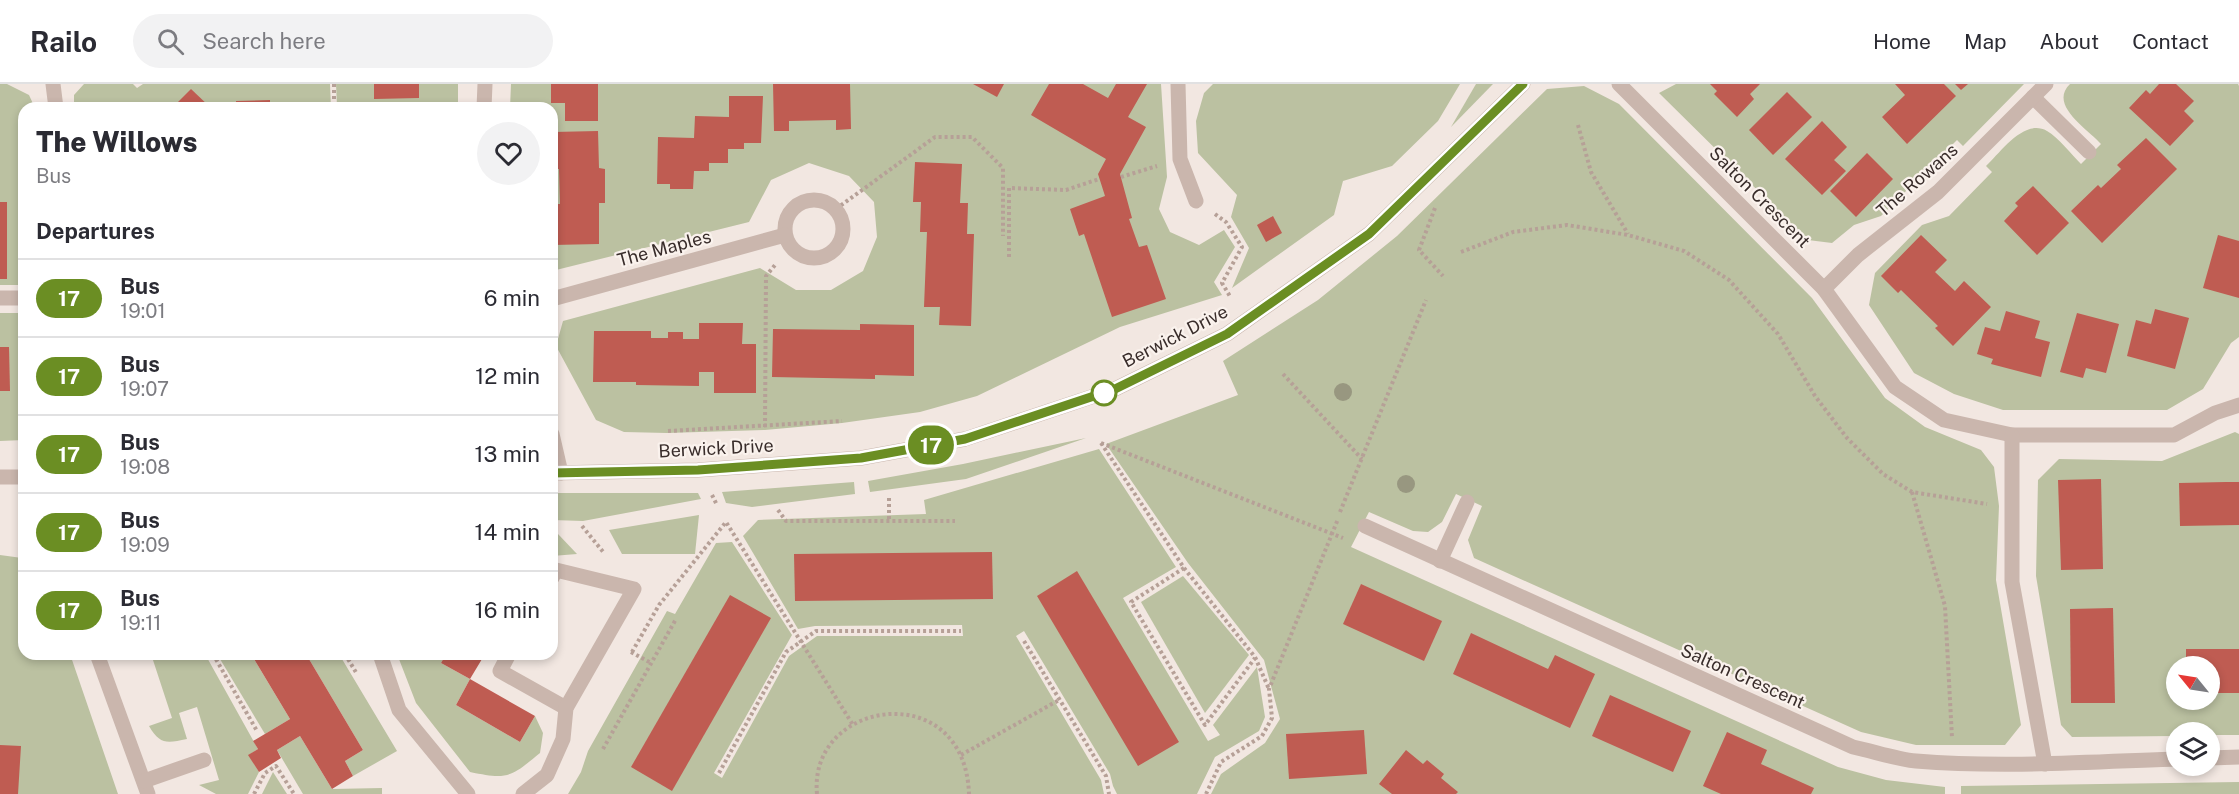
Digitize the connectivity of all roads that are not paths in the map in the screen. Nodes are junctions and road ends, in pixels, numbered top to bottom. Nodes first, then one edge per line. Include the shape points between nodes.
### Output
1 (53, 84) edge
2 (485, 84) edge
3 (1178, 84) edge
4 (1523, 84) edge
5 (1619, 84) edge
6 (2046, 84) edge
7 (2033, 97) junction
8 (55, 102) edge
9 (484, 102) edge
10 (2089, 152) dead end
11 (1196, 201) road end
12 (787, 240) junction
13 (1824, 289) junction
14 (0, 297) edge
15 (558, 297) edge
16 (18, 298) edge
17 (2239, 405) edge
18 (2012, 435) junction
19 (558, 473) edge
20 (0, 477) edge
21 (18, 477) edge
22 (1467, 502) dead end
23 (1365, 526) dead end
24 (1440, 561) junction
25 (558, 570) edge
26 (99, 660) edge
27 (382, 660) edge
28 (506, 660) edge
29 (566, 708) junction
30 (2239, 757) edge
31 (2220, 758) edge
32 (2166, 759) edge
33 (204, 760) dead end
34 (2045, 764) junction
35 (146, 787) edge
36 (468, 794) edge
37 (523, 794) edge

1 - 8 street
2 - 9 street
3 - 11 street via 1180,159
4 - 19 street, Berwick Drive via 1369,234 1227,334 1115,389 965,439 861,458 698,470
5 - 13 street, Salton Crescent
6 - 7 street, The Rowans
7 - 10 street
7 - 13 street, The Rowans via 1938,192 1858,255
12 - 12 street via 785,224 789,214 806,201 828,203 842,218 842,240 827,256 806,258 796,253
12 - 15 street, The Maples
13 - 18 street, Salton Crescent via 1895,387 1944,420
14 - 16 street
17 - 18 street, Salton Crescent via 2174,435
18 - 34 street via 2012,582
20 - 21 street
22 - 24 street
23 - 24 street, Salton Crescent
24 - 34 street, Salton Crescent via 1853,747 1913,761
25 - 29 street via 634,589
26 - 35 street
27 - 36 street via 399,710
28 - 29 street via 500,671
29 - 37 street via 563,739 547,775
30 - 31 street
32 - 34 street, Salton Crescent
33 - 35 street

